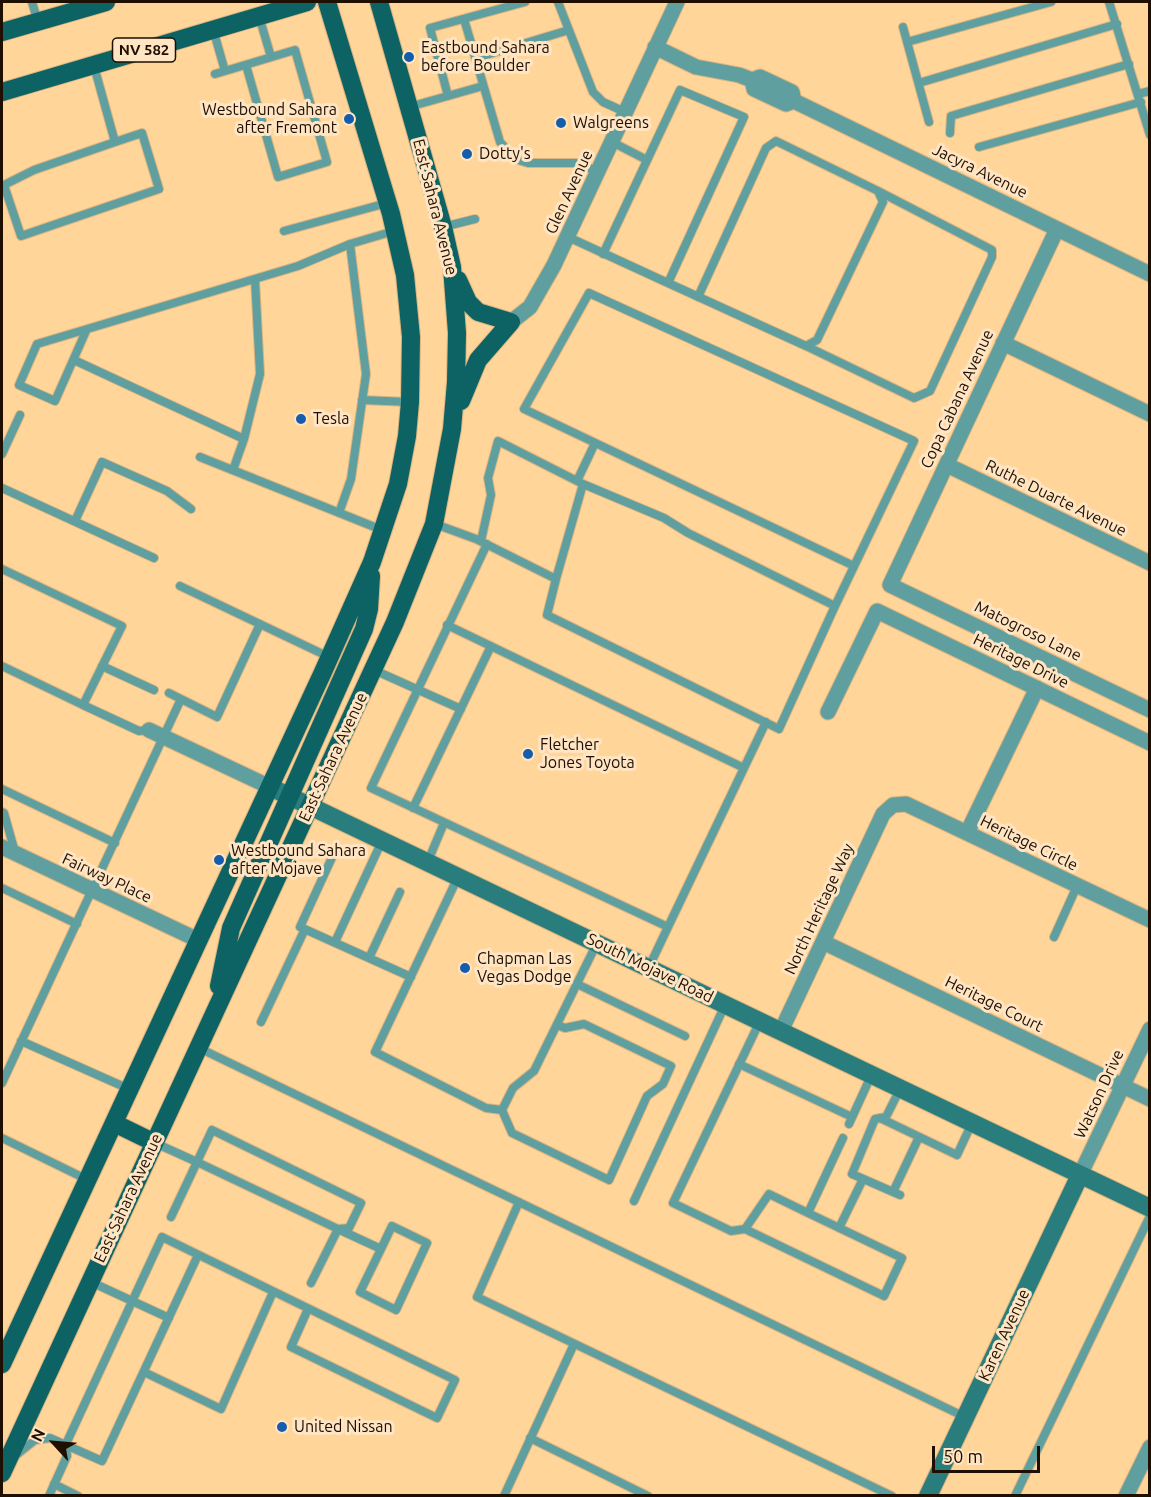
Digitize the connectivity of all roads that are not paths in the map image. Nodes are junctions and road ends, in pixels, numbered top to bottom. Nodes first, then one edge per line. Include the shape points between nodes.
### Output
1 (32, 2) edge
2 (106, 2) edge
3 (307, 2) edge
4 (327, 2) edge
5 (379, 2) edge
6 (525, 2) edge
7 (558, 2) edge
8 (677, 2) edge
9 (1051, 2) edge
10 (1109, 2) edge
11 (259, 16) junction
12 (464, 19) junction
13 (38, 22) junction
14 (1116, 24) junction
15 (903, 27) dead end
16 (213, 29) junction
17 (569, 30) junction
18 (2, 32) edge
19 (907, 42) junction
20 (655, 47) junction
21 (271, 57) junction
22 (476, 58) junction
23 (1129, 64) junction
24 (94, 65) junction
25 (246, 65) junction
26 (225, 71) junction
27 (215, 74) dead end
28 (919, 83) junction
29 (483, 86) junction
30 (1149, 91) edge
31 (2, 92) edge
32 (448, 96) junction
33 (1140, 98) junction
34 (409, 107) junction
35 (625, 112) junction
36 (929, 122) dead end
37 (950, 133) dead end
38 (1149, 135) edge
39 (115, 142) junction
40 (612, 142) junction
41 (979, 147) dead end
42 (647, 160) junction
43 (598, 172) junction
44 (878, 191) junction
45 (388, 203) junction
46 (475, 219) dead end
47 (444, 228) junction
48 (1057, 229) junction
49 (395, 230) junction
50 (284, 231) dead end
51 (568, 237) junction
52 (350, 244) junction
53 (603, 254) junction
54 (452, 267) junction
55 (1149, 273) edge
56 (255, 279) junction
57 (668, 283) junction
58 (698, 297) junction
59 (511, 322) junction
60 (86, 331) junction
61 (1003, 343) junction
62 (806, 346) junction
63 (74, 360) junction
64 (362, 400) junction
65 (410, 402) junction
66 (1149, 414) edge
67 (20, 415) dead end
68 (452, 429) junction
69 (244, 439) junction
70 (595, 442) junction
71 (2, 454) edge
72 (200, 457) dead end
73 (946, 465) junction
74 (233, 470) junction
75 (580, 482) junction
76 (2, 488) edge
77 (191, 509) dead end
78 (339, 513) junction
79 (75, 521) junction
80 (434, 524) junction
81 (384, 531) junction
82 (484, 543) junction
83 (154, 558) dead end
84 (372, 562) junction
85 (1149, 563) edge
86 (854, 566) junction
87 (2, 568) edge
88 (556, 579) junction
89 (890, 585) joint
90 (180, 586) dead end
91 (835, 606) junction
92 (260, 624) junction
93 (447, 625) junction
94 (491, 646) junction
95 (329, 657) junction
96 (2, 666) edge
97 (102, 666) junction
98 (373, 669) junction
99 (1036, 688) junction
100 (417, 689) junction
101 (154, 690) dead end
102 (169, 693) dead end
103 (180, 699) junction
104 (83, 705) junction
105 (461, 709) junction
106 (1149, 710) edge
107 (828, 712) dead end
108 (766, 722) junction
109 (156, 733) junction
110 (1149, 743) edge
111 (744, 768) junction
112 (270, 787) junction
113 (2, 789) edge
114 (289, 796) junction
115 (893, 805) joint
116 (311, 806) junction
117 (413, 808) junction
118 (2, 812) edge
119 (444, 823) junction
120 (967, 833) junction
121 (383, 839) junction
122 (115, 843) junction
123 (2, 847) edge
124 (335, 851) dead end
125 (16, 854) junction
126 (428, 861) junction
127 (459, 876) junction
128 (1077, 886) junction
129 (2, 888) edge
130 (93, 891) junction
131 (400, 892) dead end
132 (1149, 920) edge
133 (77, 924) junction
134 (668, 927) junction
135 (305, 929) junction
136 (1054, 936) dead end
137 (198, 940) junction
138 (335, 942) junction
139 (823, 942) junction
140 (597, 943) junction
141 (369, 958) junction
142 (648, 967) junction
143 (411, 977) junction
144 (577, 984) junction
145 (725, 1005) junction
146 (214, 1011) junction
147 (760, 1021) junction
148 (261, 1022) dead end
149 (557, 1025) junction
150 (1149, 1029) edge
151 (781, 1031) junction
152 (685, 1036) dead end
153 (21, 1041) junction
154 (197, 1047) junction
155 (740, 1064) junction
156 (4, 1069) edge
157 (871, 1075) junction
158 (2, 1083) edge
159 (1123, 1086) junction
160 (900, 1088) junction
161 (129, 1089) junction
162 (1149, 1099) edge
163 (502, 1110) junction
164 (880, 1118) junction
165 (114, 1123) junction
166 (972, 1123) junction
167 (843, 1137) dead end
168 (919, 1137) junction
169 (2, 1138) edge
170 (153, 1143) junction
171 (197, 1162) junction
172 (1080, 1175) junction
173 (863, 1179) junction
174 (88, 1180) junction
175 (634, 1201) dead end
176 (519, 1202) junction
177 (1149, 1208) edge
178 (808, 1213) junction
179 (1149, 1216) edge
180 (171, 1217) dead end
181 (745, 1228) junction
182 (840, 1228) junction
183 (338, 1229) junction
184 (381, 1249) junction
185 (198, 1255) junction
186 (89, 1281) junction
187 (311, 1283) dead end
188 (273, 1292) junction
189 (132, 1301) junction
190 (308, 1309) junction
191 (169, 1318) junction
192 (6, 1342) edge
193 (574, 1344) junction
194 (2, 1364) edge
195 (144, 1372) junction
196 (965, 1417) junction
197 (530, 1438) junction
198 (66, 1444) junction
199 (1149, 1447) edge
200 (4, 1468) edge
201 (54, 1484) junction
202 (49, 1496) edge
203 (78, 1496) edge
204 (504, 1496) edge
205 (648, 1496) edge
206 (892, 1496) edge
207 (928, 1496) edge
208 (1014, 1496) edge
209 (1126, 1496) edge

1 - 13 lane
2 - 13 main road
3 - 11 main road, NV 582
4 - 45 main road
5 - 34 main road, East Sahara Avenue
6 - 12 lane
7 - 17 lane
8 - 20 street, Glen Avenue
9 - 19 lane
10 - 14 lane
11 - 16 main road, NV 582
11 - 21 lane
12 - 22 lane
12 - 32 lane via 430,28
13 - 18 main road
14 - 23 lane
14 - 28 lane
15 - 19 lane
16 - 24 main road, NV 582
16 - 26 lane
17 - 22 lane
17 - 35 lane via 593,92 603,102
19 - 28 lane
20 - 35 street, Glen Avenue
20 - 48 street, Jacyra Avenue via 696,67 752,80 754,89 792,92 794,101
21 - 25 lane
21 - 25 lane via 295,50 327,162 278,177
22 - 29 lane
23 - 33 lane
23 - 37 lane via 951,116
24 - 31 main road, NV 582
24 - 39 lane
25 - 26 lane
26 - 27 lane
28 - 36 lane
29 - 32 lane
29 - 43 lane via 500,142 515,159 528,163 578,163
30 - 33 lane
32 - 34 lane
33 - 38 lane
33 - 41 lane
34 - 47 main road, East Sahara Avenue
35 - 40 street, Glen Avenue
39 - 39 lane via 34,170 4,185 21,236 159,189 142,133
40 - 42 lane
40 - 43 street, Glen Avenue
42 - 53 lane
42 - 57 lane via 680,90 744,117
43 - 51 street, Glen Avenue
44 - 58 lane via 776,141 766,148
44 - 62 lane via 883,202 817,340
44 - 62 lane via 992,250 930,391 914,399
45 - 49 main road
45 - 50 lane
46 - 47 lane
47 - 54 main road, East Sahara Avenue
48 - 55 street, Jacyra Avenue
48 - 61 street, Copa Cabana Avenue
49 - 52 lane
49 - 65 main road via 405,275 411,337
51 - 53 lane
51 - 59 street, Glen Avenue via 530,307
52 - 56 lane
52 - 64 lane via 366,374
53 - 57 lane
54 - 59 main road via 473,308 486,316
54 - 68 main road, East Sahara Avenue via 457,343
56 - 60 lane
56 - 69 lane via 260,374
57 - 58 lane
58 - 62 lane
59 - 68 main road via 473,367
60 - 63 lane
60 - 63 lane via 37,345 19,385 55,401
61 - 66 street
61 - 73 street, Copa Cabana Avenue
63 - 69 lane
64 - 65 lane
64 - 78 lane via 351,479
65 - 81 main road via 398,484
67 - 71 lane
68 - 80 main road, East Sahara Avenue
69 - 74 lane
70 - 75 lane
70 - 86 lane
70 - 86 lane via 524,409 589,293 914,441
72 - 74 lane
73 - 85 street, Ruthe Duarte Avenue
73 - 89 street, Copa Cabana Avenue
74 - 78 lane
75 - 82 lane via 498,441 489,478 491,495
75 - 88 lane
75 - 91 lane via 664,518
76 - 79 lane
77 - 79 lane via 168,491 102,462
78 - 81 lane
79 - 83 lane
80 - 82 lane
80 - 98 main road, East Sahara Avenue
81 - 84 main road
82 - 88 lane
82 - 93 lane
84 - 95 main road
84 - 114 main road via 364,629
86 - 91 lane
87 - 97 lane via 122,626
88 - 108 lane via 547,615
89 - 106 street, Matogroso Lane
90 - 92 lane
91 - 108 lane via 779,729
92 - 95 lane
92 - 103 lane via 217,717
93 - 94 lane
93 - 100 lane
94 - 105 lane
94 - 111 lane
95 - 112 main road
96 - 104 lane
97 - 101 lane
97 - 104 lane
98 - 100 lane
98 - 116 main road, East Sahara Avenue
99 - 107 street, Heritage Drive via 877,611
99 - 110 street, Heritage Drive
99 - 120 street
100 - 105 lane
100 - 117 lane via 371,788
102 - 103 lane
103 - 109 lane
104 - 109 lane via 138,731
105 - 117 lane
108 - 111 lane
109 - 112 street, South Mojave Road
109 - 122 lane
111 - 134 lane
112 - 114 street, South Mojave Road
112 - 137 main road
113 - 122 lane
114 - 116 street, South Mojave Road
114 - 146 main road via 231,928
115 - 120 street, Heritage Circle via 906,804
115 - 139 street, North Heritage Way via 883,814
116 - 121 street, South Mojave Road
116 - 146 main road, East Sahara Avenue
117 - 119 lane
118 - 125 lane
119 - 126 lane
119 - 134 lane
120 - 128 street, Heritage Circle
121 - 126 street, South Mojave Road
121 - 138 lane
122 - 130 lane
123 - 125 street, Fairway Place
124 - 135 lane via 300,927
125 - 130 street, Fairway Place
126 - 127 street, South Mojave Road
127 - 140 street, South Mojave Road
127 - 143 lane
128 - 132 street, Heritage Circle
128 - 136 lane
129 - 133 lane
130 - 133 lane
130 - 137 street, Fairway Place
131 - 141 lane
133 - 153 lane
134 - 142 lane
135 - 138 lane
135 - 148 lane
137 - 161 main road
138 - 141 lane
139 - 151 street, North Heritage Way
139 - 159 street, Heritage Court
140 - 142 street, South Mojave Road
140 - 144 lane
141 - 143 lane
142 - 145 street, South Mojave Road
143 - 163 lane via 375,1052 486,1108
144 - 149 lane
144 - 152 lane
145 - 147 street, South Mojave Road
145 - 175 lane
146 - 154 main road, East Sahara Avenue
147 - 151 street, South Mojave Road
147 - 155 lane
149 - 163 lane via 534,1071 513,1088
149 - 163 lane via 565,1028 584,1024 671,1066 663,1084 647,1096 609,1180 512,1133
150 - 159 street, Watson Drive
151 - 157 street, South Mojave Road
153 - 156 lane
153 - 161 lane
154 - 170 main road, East Sahara Avenue
154 - 176 lane
155 - 157 lane via 851,1120
155 - 181 lane via 673,1203 731,1231
156 - 158 lane
157 - 160 street, South Mojave Road
159 - 162 street, Heritage Court
159 - 172 street, Watson Drive
160 - 164 lane via 886,1117
160 - 166 street, South Mojave Road
161 - 165 main road
164 - 168 lane
164 - 173 lane via 875,1119 852,1174
165 - 170 main road
165 - 174 main road
166 - 168 lane via 957,1155
166 - 172 street, South Mojave Road
167 - 178 lane
168 - 173 lane via 896,1194
169 - 174 lane
170 - 171 lane
170 - 186 main road, East Sahara Avenue
171 - 180 lane
171 - 183 lane
171 - 183 lane via 212,1130 361,1203 350,1227
172 - 177 street, South Mojave Road
172 - 196 street, Karen Avenue
173 - 182 lane
174 - 192 main road
176 - 193 lane via 477,1298
176 - 196 lane
178 - 181 lane via 769,1194
178 - 182 lane
179 - 208 lane
181 - 182 lane via 884,1296 902,1258
183 - 184 lane
183 - 187 lane
184 - 184 lane via 392,1226 427,1243 396,1310 360,1293
185 - 188 lane
185 - 189 lane via 162,1237
185 - 191 lane
186 - 189 lane
186 - 200 main road, East Sahara Avenue
188 - 190 lane
188 - 195 lane via 221,1409
189 - 191 lane
189 - 198 lane
190 - 190 lane via 455,1380 437,1418 291,1347
191 - 195 lane
192 - 194 main road
193 - 197 lane
193 - 206 lane
195 - 198 lane via 102,1461
196 - 207 street, Karen Avenue
197 - 204 lane
197 - 205 lane
198 - 200 lane via 50,1438 35,1440
198 - 201 lane via 67,1456
199 - 209 street
201 - 202 lane
201 - 203 lane

